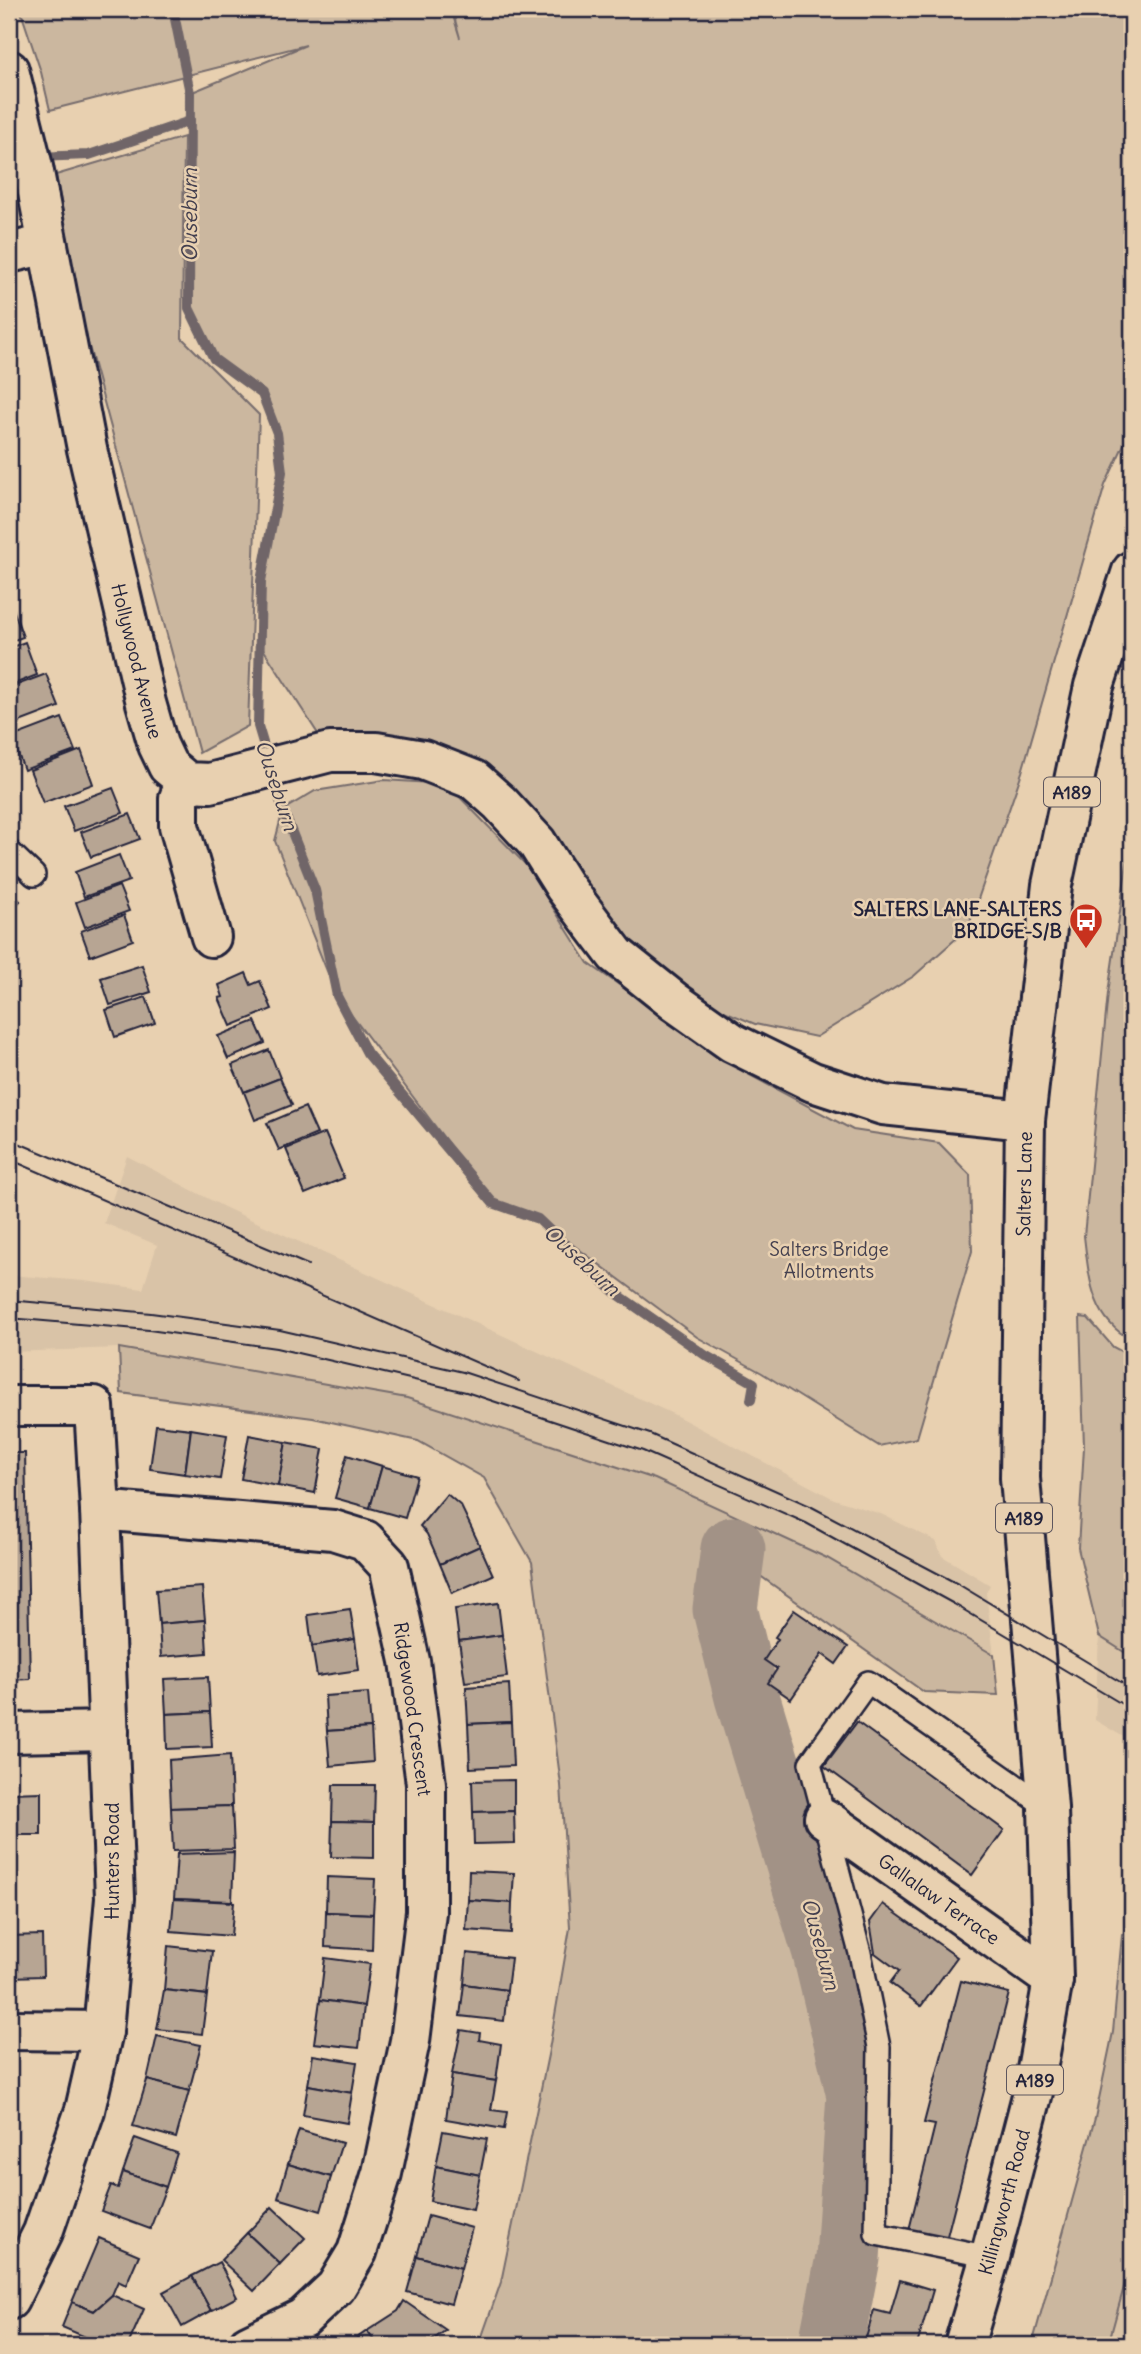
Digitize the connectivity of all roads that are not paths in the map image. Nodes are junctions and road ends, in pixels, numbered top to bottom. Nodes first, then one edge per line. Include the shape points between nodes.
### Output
1 (9, 70) edge
2 (47, 244) junction
3 (9, 253) edge
4 (1132, 570) edge
5 (187, 782) junction
6 (9, 851) edge
7 (34, 875) dead end
8 (211, 937) dead end
9 (1025, 1120) junction
10 (9, 1406) edge
11 (100, 1510) junction
12 (109, 1731) junction
13 (9, 1733) edge
14 (1048, 1808) junction
15 (824, 1818) junction
16 (1053, 1980) junction
17 (9, 2030) edge
18 (103, 2032) junction
19 (990, 2258) junction
20 (9, 2300) edge
21 (248, 2345) edge
22 (964, 2345) edge

1 - 2 street, Hollywood Avenue
2 - 3 street
2 - 5 street, Hollywood Avenue via 87,449 146,703 168,766
4 - 9 street, Salters Lane / A189 via 1094,686 1052,885
5 - 8 street via 179,798 179,826
5 - 9 street via 210,783 330,752 376,752 423,760 474,780 537,843 617,955 733,1043 813,1082 883,1105
6 - 7 lane
9 - 14 street, Salters Lane / A189 via 1020,1478
10 - 11 street, Hunters Road via 94,1406
11 - 12 street, Hunters Road
11 - 21 street, Ridgewood Crescent via 333,1530 365,1540 388,1566 410,1661 426,1784 426,1912 410,2041 382,2173 357,2252 336,2287 303,2318
12 - 13 street
12 - 18 street, Hunters Road via 115,1898
14 - 15 lane via 867,1682 810,1763
14 - 16 street, Killingworth Road / A189
15 - 16 street, Gallalaw Terrace
15 - 19 lane via 879,2047 876,2234
16 - 19 street, Killingworth Road / A189 via 1033,2092
17 - 18 street
18 - 20 street, Hunters Road via 85,2110 43,2232
19 - 22 street, Killingworth Road / A189

